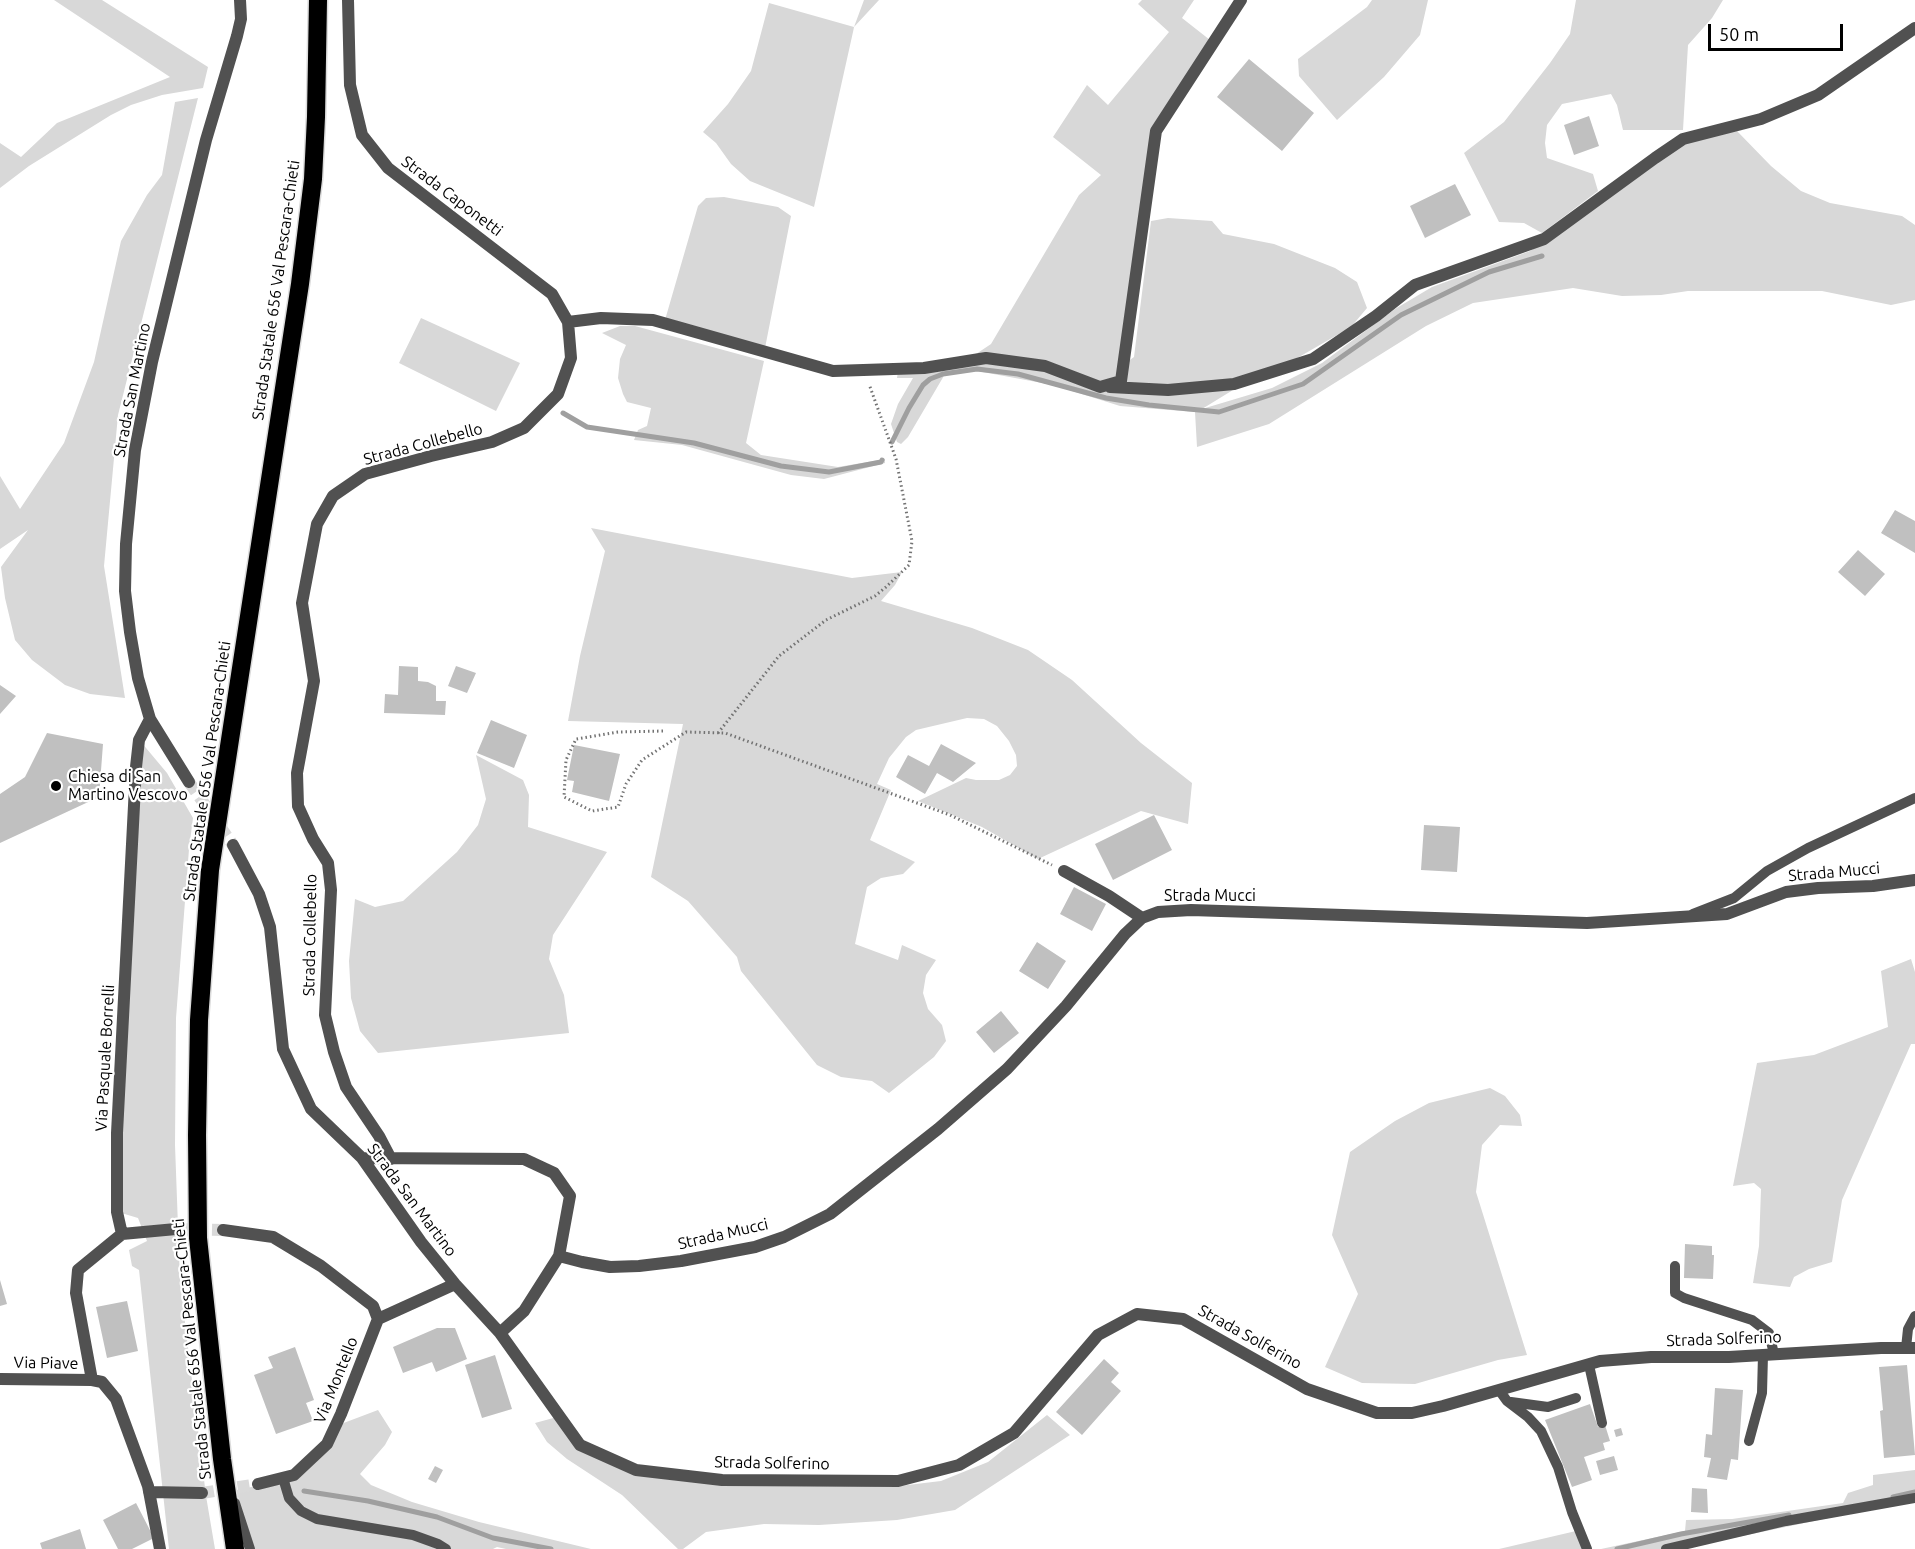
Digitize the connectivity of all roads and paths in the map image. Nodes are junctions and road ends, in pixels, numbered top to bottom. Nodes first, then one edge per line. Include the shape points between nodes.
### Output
1 (240, 0) edge
2 (318, 0) edge
3 (348, 0) edge
4 (1241, 0) edge
5 (1915, 28) edge
6 (552, 294) joint
7 (568, 322) junction
8 (864, 370) junction
9 (1100, 387) junction
10 (150, 719) junction
11 (663, 731) dead end
12 (718, 733) junction
13 (189, 782) tunnel mouth
14 (1915, 798) edge
15 (233, 845) tunnel mouth
16 (1064, 871) joint
17 (1915, 880) edge
18 (1687, 916) junction
19 (1142, 918) junction
20 (362, 1158) junction
21 (391, 1159) junction
22 (176, 1230) tunnel mouth
23 (223, 1230) tunnel mouth
24 (122, 1234) junction
25 (559, 1256) junction
26 (1675, 1266) dead end
27 (455, 1284) junction
28 (1915, 1316) edge
29 (378, 1319) junction
30 (500, 1333) junction
31 (1910, 1348) edge
32 (1768, 1354) junction
33 (1588, 1365) junction
34 (0, 1379) edge
35 (92, 1380) junction
36 (1498, 1390) junction
37 (1576, 1398) dead end
38 (1507, 1401) junction
39 (1602, 1423) dead end
40 (1749, 1441) dead end
41 (222, 1460) junction
42 (283, 1478) junction
43 (258, 1484) tunnel mouth
44 (149, 1492) junction
45 (202, 1493) tunnel mouth
46 (1915, 1498) edge
47 (160, 1549) edge
48 (235, 1549) edge
49 (250, 1549) edge
50 (446, 1549) edge
51 (1587, 1549) edge
52 (1666, 1549) edge

1 - 10 street, Strada San Martino via 241,19 206,140 153,362 134,462 125,591 138,678
2 - 41 highway, Strada Statale 656 Val Pescara-Chieti via 311,191 210,870 199,1008 198,1238
3 - 6 street, Strada Caponetti via 350,85 362,135 388,168
4 - 9 street via 1156,131 1120,381
5 - 9 street via 1818,95 1761,119 1683,139 1544,239 1415,285 1313,359 1234,384 1168,390
6 - 7 street, Strada Collebello
7 - 8 street via 601,318 653,320 833,371
7 - 21 street, Strada Collebello via 571,358 558,394 524,428 492,442 365,474 333,496 317,524 302,603 314,681 297,773 298,806 328,863 331,890 325,1015 334,1052 346,1087
8 - 9 street via 924,368 986,358 1045,366
8 - 12 path via 896,459 912,541 909,565 875,596 826,620 779,657
10 - 13 street, Strada San Martino
10 - 24 street, Via Pasquale Borrelli via 139,740 136,767 117,1133 117,1212
11 - 12 path via 618,732 576,739 566,760 564,797 592,811 618,807 626,784 642,760 686,732
12 - 16 path via 950,815
14 - 18 lane via 1808,848 1767,872 1734,898
15 - 20 street, Strada San Martino via 259,894 270,927 283,1049 311,1109
16 - 19 street
17 - 18 street, Strada Mucci via 1798,890 1727,914
18 - 19 street, Strada Mucci via 1587,924 1191,910 1158,912
19 - 25 street, Strada Mucci via 1006,1069 938,1129 830,1214 755,1247 681,1261 610,1267
20 - 21 street
20 - 27 street, Strada San Martino
21 - 25 street via 524,1159 554,1173 570,1196
22 - 24 street
23 - 29 street via 273,1236 373,1306
24 - 35 street via 78,1270 76,1293
25 - 30 street via 524,1311
26 - 32 lane via 1675,1293 1752,1320 1769,1334
27 - 29 street
27 - 30 street, Strada San Martino
28 - 31 lane via 1908,1329
29 - 42 street, Via Montello via 327,1444 294,1474
30 - 36 street, Strada Solferino via 580,1445 636,1470 722,1480 898,1481 960,1465 1014,1433 1098,1335 1137,1314 1183,1319 1306,1389 1377,1413 1412,1413
31 - 32 street, Strada Solferino
32 - 33 street, Strada Solferino via 1651,1357
32 - 40 lane
33 - 36 street, Strada Solferino
33 - 39 lane
34 - 35 street, Via Piave
35 - 44 street via 102,1382 116,1399
36 - 38 lane
37 - 38 lane via 1548,1407
38 - 51 lane via 1542,1431
41 - 48 highway, Strada Statale 656 Val Pescara-Chieti
41 - 49 lane
42 - 43 street, Via Montello
42 - 50 lane via 289,1498 317,1520 413,1535
44 - 45 street
44 - 47 street
46 - 52 lane via 1786,1521

